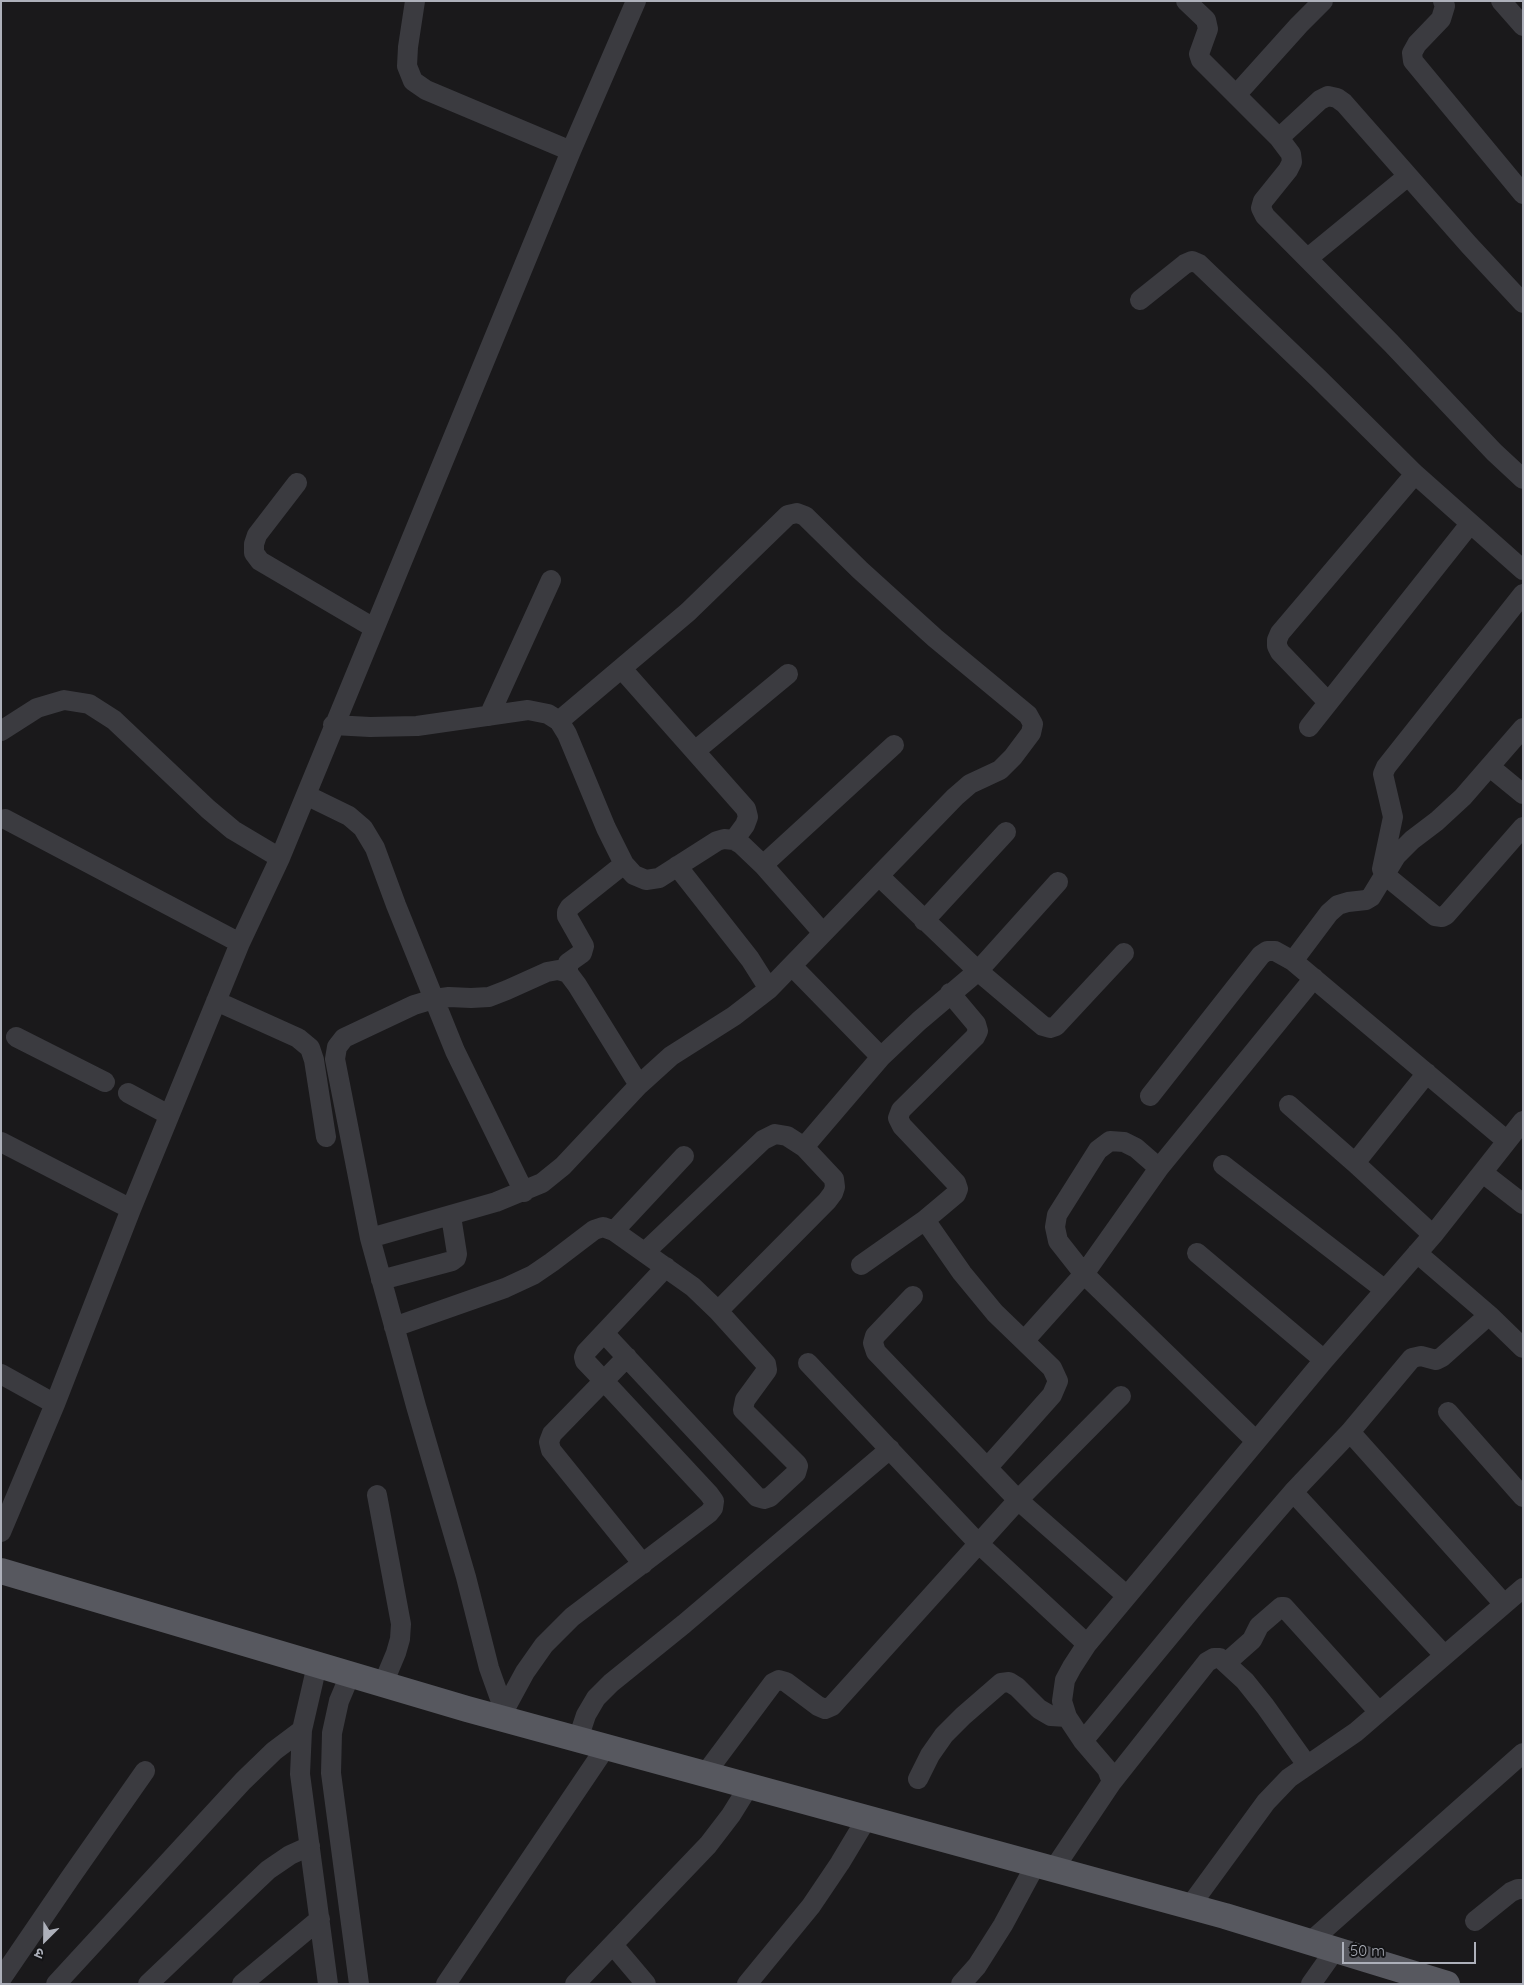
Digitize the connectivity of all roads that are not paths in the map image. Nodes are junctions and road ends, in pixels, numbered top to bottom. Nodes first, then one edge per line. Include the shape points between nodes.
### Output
1 (415, 1) edge
2 (636, 1) edge
3 (1186, 1) edge
4 (1323, 1) edge
5 (1443, 1) edge
6 (1501, 1) edge
7 (1523, 26) edge
8 (1236, 95) junction
9 (1279, 138) junction
10 (571, 151) junction
11 (1408, 176) junction
12 (1523, 194) edge
13 (1308, 258) junction
14 (1140, 300) dead end
15 (1522, 302) edge
16 (1415, 474) junction
17 (1523, 479) edge
18 (297, 483) dead end
19 (1470, 524) junction
20 (1523, 570) edge
21 (550, 580) dead end
22 (1523, 594) edge
23 (374, 628) junction
24 (622, 669) junction
25 (788, 674) dead end
26 (1328, 702) junction
27 (489, 716) junction
28 (559, 721) junction
29 (333, 725) junction
30 (1309, 727) dead end
31 (1523, 728) edge
32 (1, 731) edge
33 (894, 745) dead end
34 (695, 751) junction
35 (1490, 767) junction
36 (1523, 794) edge
37 (306, 795) junction
38 (5, 819) dead end
39 (1523, 826) edge
40 (1006, 832) dead end
41 (734, 840) junction
42 (280, 858) junction
43 (624, 864) junction
44 (763, 865) junction
45 (677, 866) junction
46 (1385, 874) junction
47 (879, 876) junction
48 (1058, 882) dead end
49 (924, 921) junction
50 (823, 934) junction
51 (240, 942) junction
52 (1124, 953) dead end
53 (1293, 961) junction
54 (792, 966) junction
55 (978, 971) junction
56 (568, 973) junction
57 (1314, 978) junction
58 (769, 989) junction
59 (950, 993) junction
60 (434, 999) junction
61 (216, 1001) junction
62 (16, 1037) dead end
63 (881, 1058) junction
64 (1427, 1073) junction
65 (105, 1082) dead end
66 (639, 1085) junction
67 (128, 1093) dead end
68 (1150, 1096) dead end
69 (1288, 1105) dead end
70 (169, 1115) junction
71 (1523, 1121) edge
72 (326, 1137) dead end
73 (1507, 1141) junction
74 (1, 1142) edge
75 (804, 1147) junction
76 (684, 1156) dead end
77 (1356, 1164) junction
78 (1223, 1165) dead end
79 (1159, 1168) junction
80 (1483, 1174) junction
81 (524, 1192) junction
82 (1523, 1204) edge
83 (131, 1208) junction
84 (451, 1216) junction
85 (925, 1220) junction
86 (614, 1231) junction
87 (1433, 1235) junction
88 (370, 1238) junction
89 (645, 1252) junction
90 (1197, 1253) dead end
91 (1417, 1253) junction
92 (861, 1265) dead end
93 (666, 1267) junction
94 (1084, 1274) junction
95 (381, 1280) junction
96 (1385, 1290) junction
97 (913, 1296) dead end
98 (718, 1311) junction
99 (1489, 1315) junction
100 (394, 1327) junction
101 (604, 1333) junction
102 (1024, 1341) junction
103 (1523, 1348) edge
104 (627, 1357) junction
105 (1324, 1360) junction
106 (808, 1363) dead end
107 (1, 1374) edge
108 (603, 1380) junction
109 (1121, 1396) dead end
110 (55, 1404) junction
111 (1448, 1412) dead end
112 (1350, 1432) junction
113 (1256, 1441) junction
114 (890, 1449) junction
115 (987, 1468) junction
116 (1293, 1492) junction
117 (377, 1494) dead end
118 (1523, 1497) edge
119 (1018, 1500) junction
120 (1, 1532) edge
121 (978, 1543) junction
122 (643, 1564) junction
123 (1, 1571) edge
124 (1523, 1588) edge
125 (1127, 1596) junction
126 (1504, 1604) junction
127 (1087, 1644) junction
128 (1444, 1655) junction
129 (1226, 1663) junction
130 (317, 1665) junction
131 (350, 1674) junction
132 (383, 1684) junction
133 (1378, 1712) junction
134 (502, 1714) junction
135 (1067, 1717) junction
136 (302, 1730) junction
137 (578, 1739) junction
138 (1083, 1741) junction
139 (606, 1747) junction
140 (1523, 1753) edge
141 (1307, 1765) junction
142 (145, 1771) dead end
143 (705, 1774) junction
144 (918, 1780) dead end
145 (1112, 1782) junction
146 (749, 1786) junction
147 (867, 1818) junction
148 (310, 1846) junction
149 (1044, 1867) junction
150 (1523, 1889) edge
151 (1190, 1906) junction
152 (320, 1919) junction
153 (1475, 1921) dead end
154 (1310, 1942) junction
155 (613, 1945) junction
156 (1335, 1950) junction
157 (1, 1979) edge
158 (56, 1984) edge
159 (148, 1984) edge
160 (242, 1984) edge
161 (328, 1984) edge
162 (359, 1984) edge
163 (446, 1984) edge
164 (576, 1984) edge
165 (646, 1984) edge
166 (747, 1984) edge
167 (961, 1984) edge
168 (1311, 1984) edge
169 (1447, 1984) edge

1 - 10 street via 407,66 414,81 426,90
2 - 10 street
3 - 8 street via 1206,20 1208,28 1199,54 1201,60
4 - 8 street
5 - 12 street via 1445,6 1441,19 1417,44 1412,53 1413,61
6 - 7 street
8 - 9 street
9 - 11 street via 1320,100 1328,96 1337,98
9 - 13 street via 1291,154 1292,162 1261,208 1265,216
10 - 23 street
11 - 13 street
11 - 15 street
13 - 17 street
14 - 16 street via 1185,264 1199,264
16 - 19 street
16 - 26 street via 1277,640 1280,652
18 - 23 street via 257,535 254,553 260,561
19 - 20 street
19 - 26 street
21 - 27 street
22 - 46 street via 1386,767 1383,774 1393,817 1382,869
23 - 29 street
24 - 28 street
24 - 34 street
24 - 47 street via 688,612 788,515 797,513 805,516 935,638 1028,715 1033,724 1031,733 1014,757 1000,770 970,784 955,797
25 - 34 street
26 - 30 street
27 - 28 street via 528,710 548,714
27 - 29 street via 417,726
28 - 43 street
29 - 37 street
31 - 35 street
32 - 42 street via 37,708 64,700 89,704 114,720 233,830
33 - 44 street
34 - 41 street via 746,809 745,825
35 - 36 street
35 - 46 street via 1437,821 1396,856
37 - 42 street
37 - 60 street via 348,816 363,828 375,848
38 - 51 street
39 - 46 street via 1442,918 1435,916
40 - 49 street
41 - 44 street
41 - 45 street via 717,841
42 - 51 street
43 - 45 street via 634,875 646,880 659,878
43 - 56 street via 567,912 584,946 582,953 568,963
44 - 50 street
45 - 58 street via 750,959
46 - 53 street via 1372,897 1338,905
47 - 49 street
47 - 50 street
48 - 55 street
49 - 55 street
50 - 54 street
51 - 61 street
52 - 55 street via 1056,1026 1050,1028 1043,1026
53 - 57 street
53 - 68 street via 1275,951 1261,955
54 - 58 street
54 - 63 street
55 - 59 street
56 - 60 street via 558,970 547,972 489,996
56 - 66 street
57 - 64 street
57 - 79 street
58 - 66 street via 734,1016 671,1056
59 - 63 street
59 - 85 street via 976,1024 978,1031 901,1110 898,1118 958,1189
60 - 81 street via 478,1100
60 - 88 street via 344,1038 337,1047 335,1059
61 - 70 street
61 - 72 street via 298,1038 310,1048
62 - 65 street
63 - 75 street
64 - 73 street
64 - 77 street
66 - 81 street via 564,1166
67 - 70 street
69 - 77 street
70 - 83 street
71 - 73 street
73 - 80 street
74 - 83 street
75 - 89 street via 787,1136 775,1134 763,1140
75 - 98 street via 834,1179 836,1187 833,1193
76 - 86 street
77 - 87 street
78 - 96 street
79 - 94 street
79 - 94 street via 1124,1142 1110,1141 1098,1150 1064,1201 1054,1227 1058,1241
80 - 82 street
80 - 87 street
81 - 84 street
83 - 110 street
84 - 88 street
84 - 95 street via 456,1258
85 - 92 street
85 - 102 street via 962,1273 995,1313
86 - 89 street
86 - 100 street via 603,1227 594,1230 533,1275
87 - 91 street
88 - 95 street
89 - 93 street
90 - 105 street
91 - 96 street
91 - 99 street
93 - 98 street
93 - 101 street
94 - 102 street
94 - 113 street
95 - 100 street
96 - 105 street
97 - 115 street via 875,1336 876,1352
98 - 104 street via 766,1364 767,1370 745,1400 743,1410 798,1466 796,1472 770,1497 757,1497
99 - 103 street
99 - 112 street via 1442,1357 1436,1360 1421,1356 1412,1358
100 - 134 street
101 - 104 street
101 - 108 street via 584,1357
102 - 115 street via 1052,1368 1058,1381 1052,1395
104 - 108 street
105 - 113 street
106 - 114 street
107 - 110 street
108 - 122 street via 552,1434 549,1442 551,1450
108 - 122 street via 714,1501 709,1514
109 - 119 street
110 - 120 street
111 - 118 street
112 - 116 street
112 - 126 street
113 - 125 street
114 - 121 street
114 - 137 street via 611,1683 596,1698
115 - 119 street
116 - 128 street
116 - 138 street
117 - 132 street via 401,1624 396,1653
119 - 121 street
119 - 125 street
121 - 127 street
121 - 143 street via 832,1706 825,1709 818,1706 786,1682 779,1680 773,1683
122 - 134 street via 572,1617 544,1645
123 - 130 main road
124 - 126 street
125 - 127 street
126 - 128 street
127 - 135 street via 1066,1680 1062,1701
128 - 133 street
129 - 133 street via 1252,1640 1259,1626 1284,1607
129 - 141 street via 1265,1706
129 - 145 street via 1220,1658 1207,1662
130 - 131 main road
130 - 136 street
131 - 132 main road
131 - 162 street via 339,1701 332,1733 332,1773
132 - 134 main road
133 - 141 street via 1332,1750
134 - 137 main road
135 - 138 street
135 - 144 street via 1051,1716 1017,1687 1009,1682 1001,1683 944,1736
136 - 148 street via 300,1774
136 - 158 street via 243,1781
137 - 139 main road
138 - 145 street via 1107,1770
139 - 143 main road
139 - 163 street
140 - 154 street
141 - 151 street via 1266,1802
142 - 157 street
143 - 146 main road
145 - 149 street
146 - 147 main road
146 - 155 street via 708,1845
147 - 149 main road
147 - 166 street via 811,1906
148 - 152 street
148 - 159 street via 268,1870
149 - 151 main road
149 - 167 street via 977,1966
150 - 153 street via 1511,1892
151 - 154 main road
152 - 160 street
152 - 161 street
154 - 156 main road
155 - 164 street
155 - 165 street
156 - 168 street
156 - 169 main road

